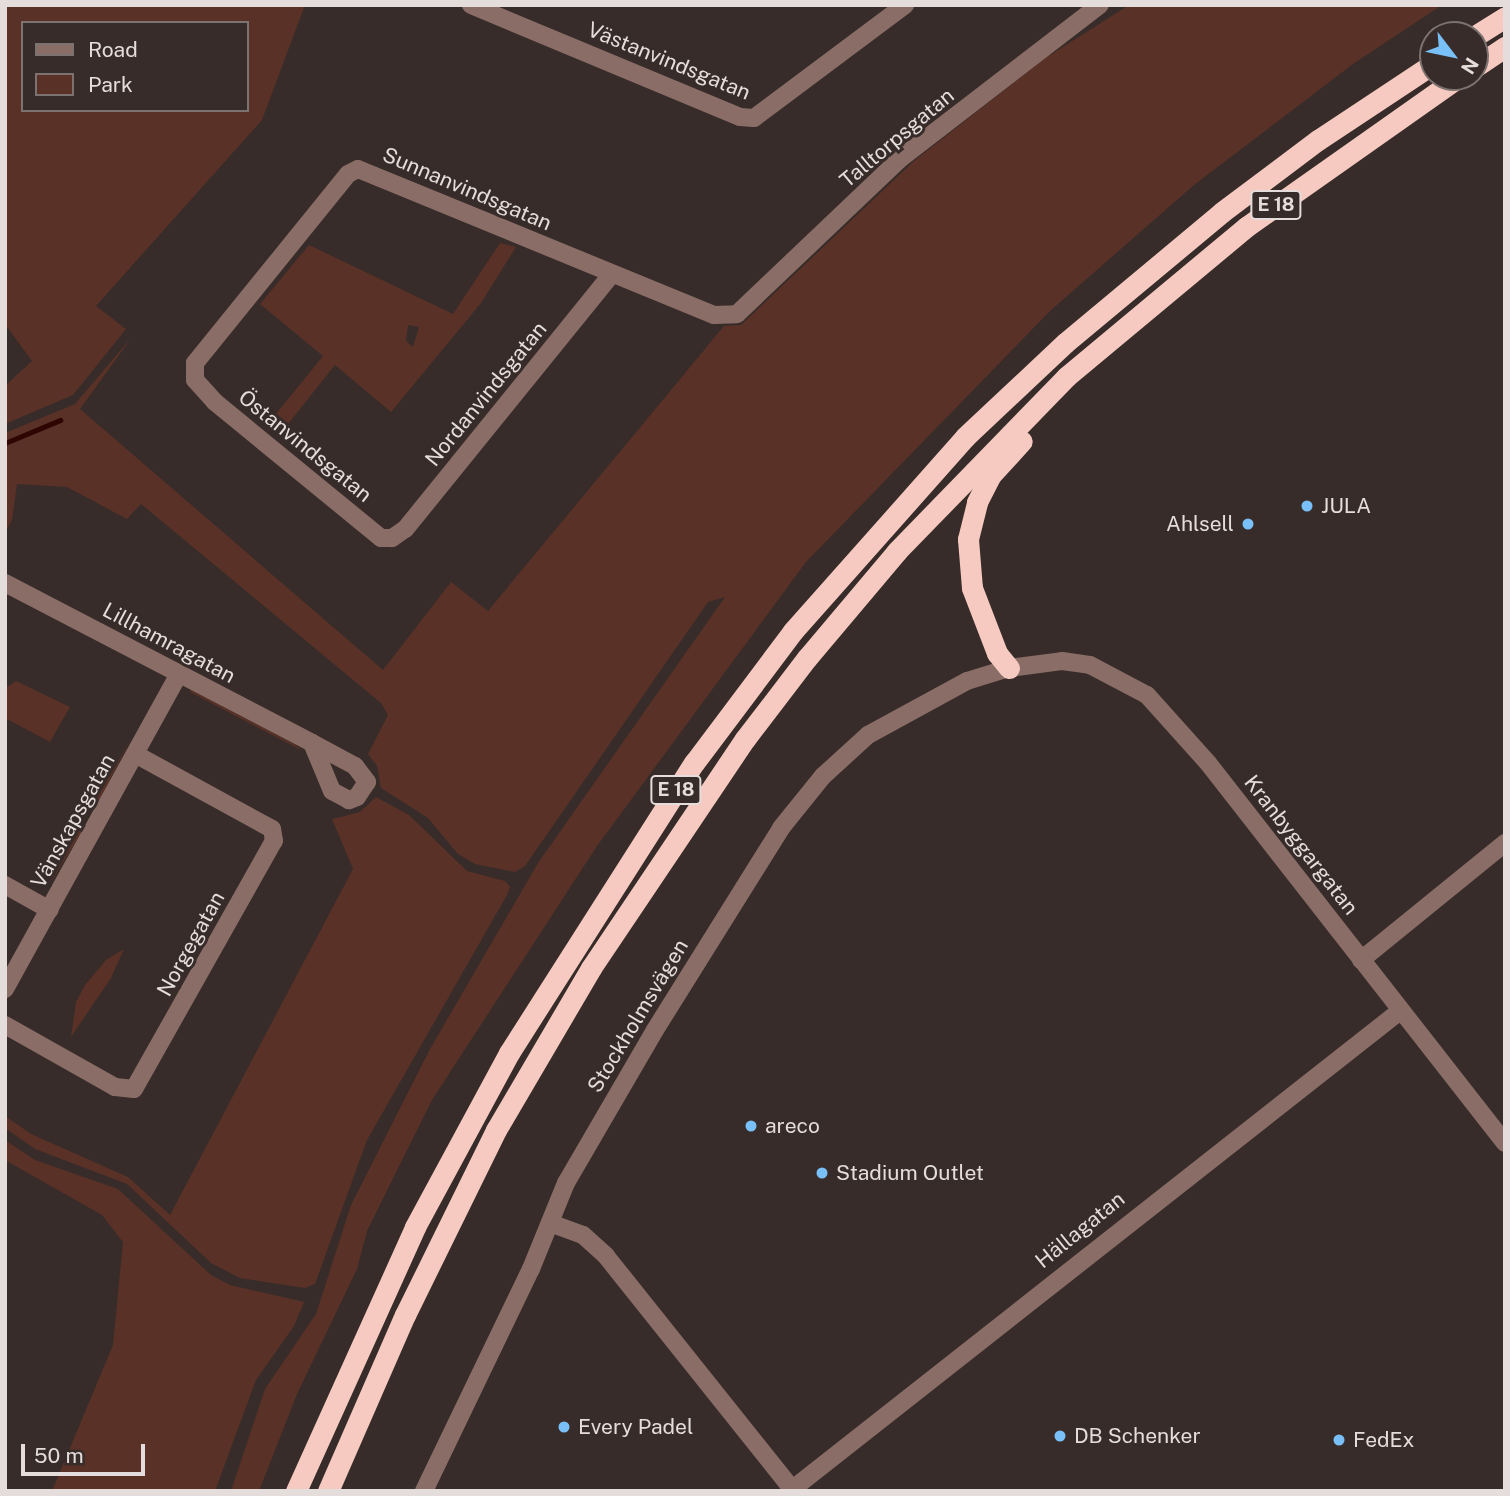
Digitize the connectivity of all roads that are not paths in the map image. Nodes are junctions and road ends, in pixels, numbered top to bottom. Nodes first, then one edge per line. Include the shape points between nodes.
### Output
1 (471, 5) edge
2 (905, 5) edge
3 (1100, 5) edge
4 (1505, 17) edge
5 (1489, 27) edge
6 (1505, 47) edge
7 (1489, 57) edge
8 (1419, 73) edge
9 (1438, 91) edge
10 (611, 275) junction
11 (733, 316) joint
12 (1136, 318) junction
13 (195, 380) joint
14 (392, 537) joint
15 (5, 583) edge
16 (1009, 668) junction
17 (178, 674) junction
18 (312, 743) dead end
19 (135, 754) junction
20 (1505, 844) edge
21 (5, 884) edge
22 (50, 910) junction
23 (1361, 960) junction
24 (5, 989) edge
25 (1400, 1011) junction
26 (5, 1026) edge
27 (1505, 1143) edge
28 (550, 1223) junction
29 (791, 1490) edge
30 (296, 1491) edge
31 (328, 1491) edge
32 (424, 1491) edge

1 - 2 street, Västanvindsgatan via 740,117 754,118
3 - 11 street, Talltorpsgatan via 901,158 745,310
4 - 5 highway
6 - 7 highway
8 - 30 highway, E 18 via 1318,140 1110,303 965,437 793,631 694,763 509,1053 415,1227
9 - 12 highway, E 18 via 1335,160
10 - 11 street, Sunnanvindsgatan via 714,315
10 - 13 street, Sunnanvindsgatan via 358,169 348,174 195,363
10 - 14 street, Nordanvindsgatan via 405,529
12 - 16 highway, E 18 via 1128,340 1009,453 976,502 968,539 970,578 997,653
12 - 31 highway, E 18 via 1056,387 907,541 744,739 591,968 496,1130 405,1315
13 - 14 street, Östanvindsgatan via 215,402 381,538
15 - 17 street, Lillhamragatan
16 - 23 street, Kranbyggargatan via 1062,661 1090,665 1147,695 1208,763
16 - 28 street, Stockholmsvägen via 967,681 868,735 800,803 654,1030 565,1183
17 - 18 street, Lillhamragatan
17 - 19 street, Vänskapsgatan
19 - 22 street, Vänskapsgatan
19 - 26 street, Norgegatan via 272,829 274,841 134,1089 114,1087
20 - 23 street
21 - 22 street
22 - 24 street, Vänskapsgatan
23 - 25 street, Kranbyggargatan
25 - 27 street, Kranbyggargatan
25 - 29 street, Hällagatan
28 - 29 street, Hällagatan via 583,1235 606,1256
28 - 32 street, Stockholmsvägen

